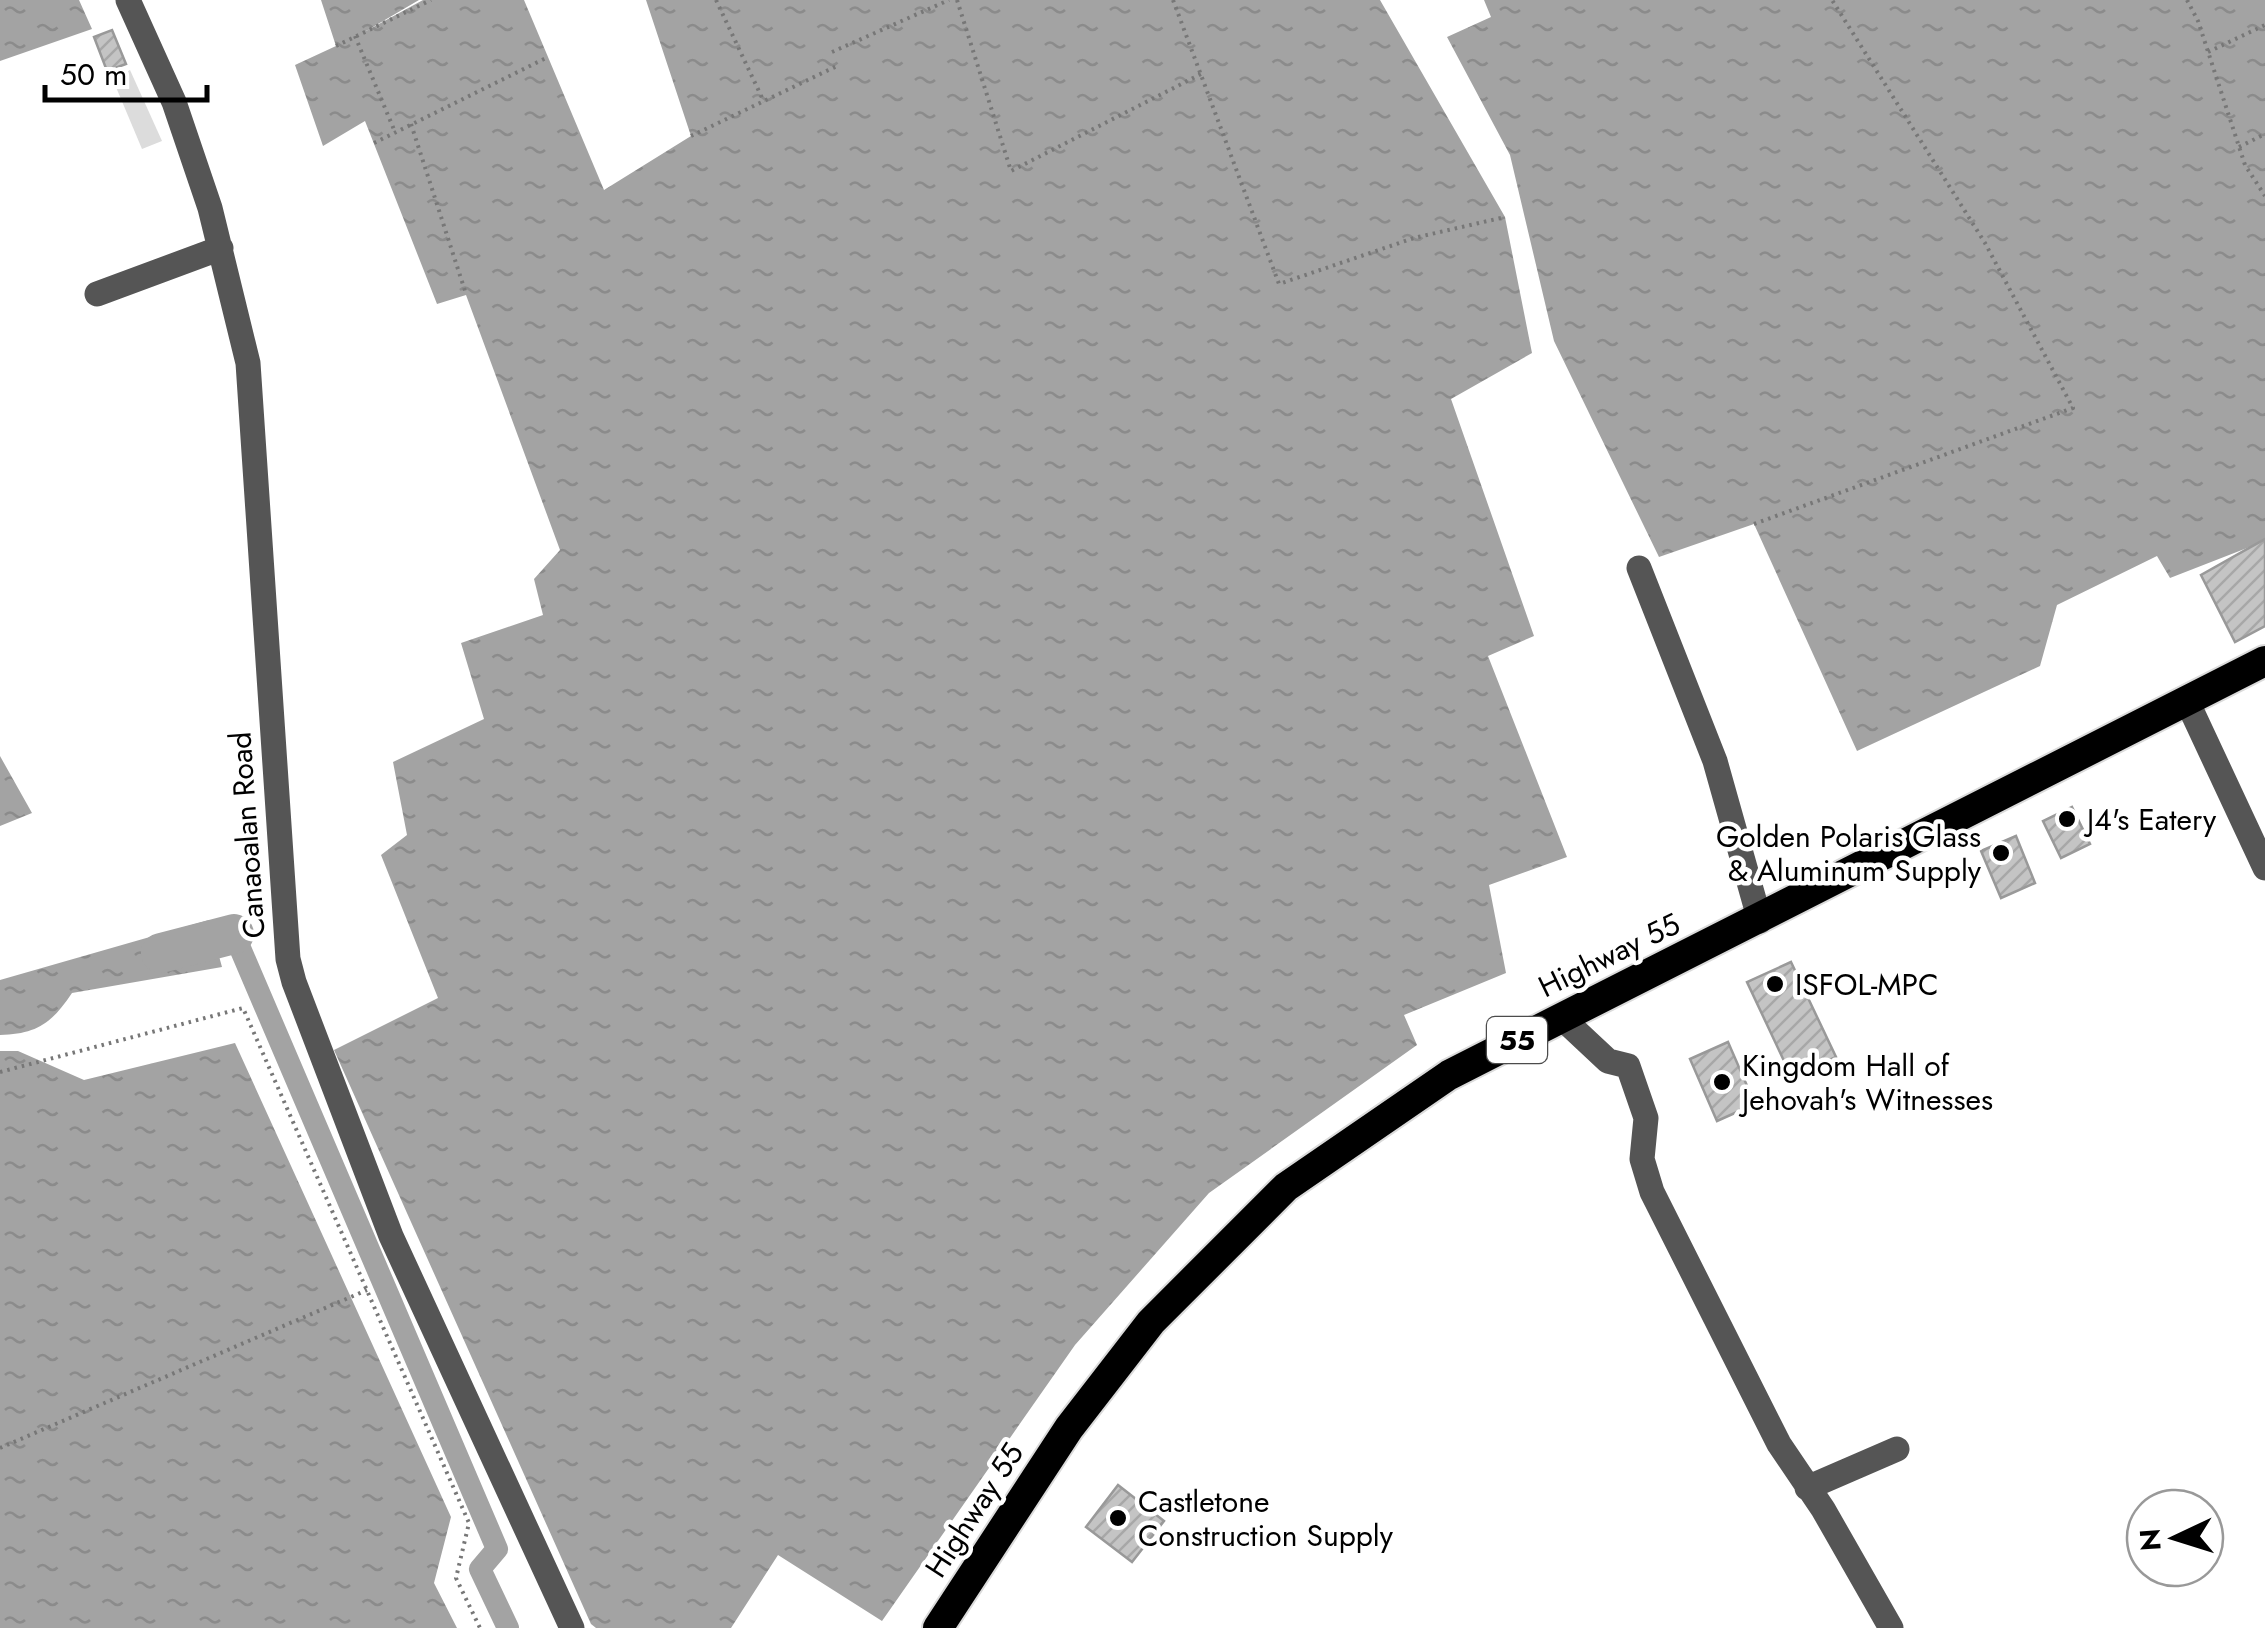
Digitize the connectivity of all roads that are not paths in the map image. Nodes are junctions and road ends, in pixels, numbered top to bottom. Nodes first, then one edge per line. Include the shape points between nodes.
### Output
1 (128, 0) edge
2 (221, 248) junction
3 (97, 294) dead end
4 (1639, 568) dead end
5 (2265, 661) edge
6 (2187, 702) junction
7 (2265, 868) edge
8 (1760, 921) junction
9 (1561, 1017) junction
10 (1898, 1448) dead end
11 (1807, 1488) junction
12 (572, 1628) edge
13 (938, 1628) edge
14 (1890, 1628) edge

1 - 2 street, Canaoalan Road via 174,102
2 - 3 street
2 - 12 street, Canaoalan Road via 250,381 288,959 392,1236
4 - 8 street via 1715,761
5 - 6 highway, Highway 55 / 55
6 - 7 street
6 - 8 highway, Highway 55 / 55
8 - 9 highway, Highway 55 / 55
9 - 11 street via 1608,1061 1628,1066 1646,1118 1642,1159 1652,1192
9 - 13 highway, Highway 55 / 55 via 1449,1075 1286,1188 1227,1242 1152,1322 1069,1428
10 - 11 street
11 - 14 street

